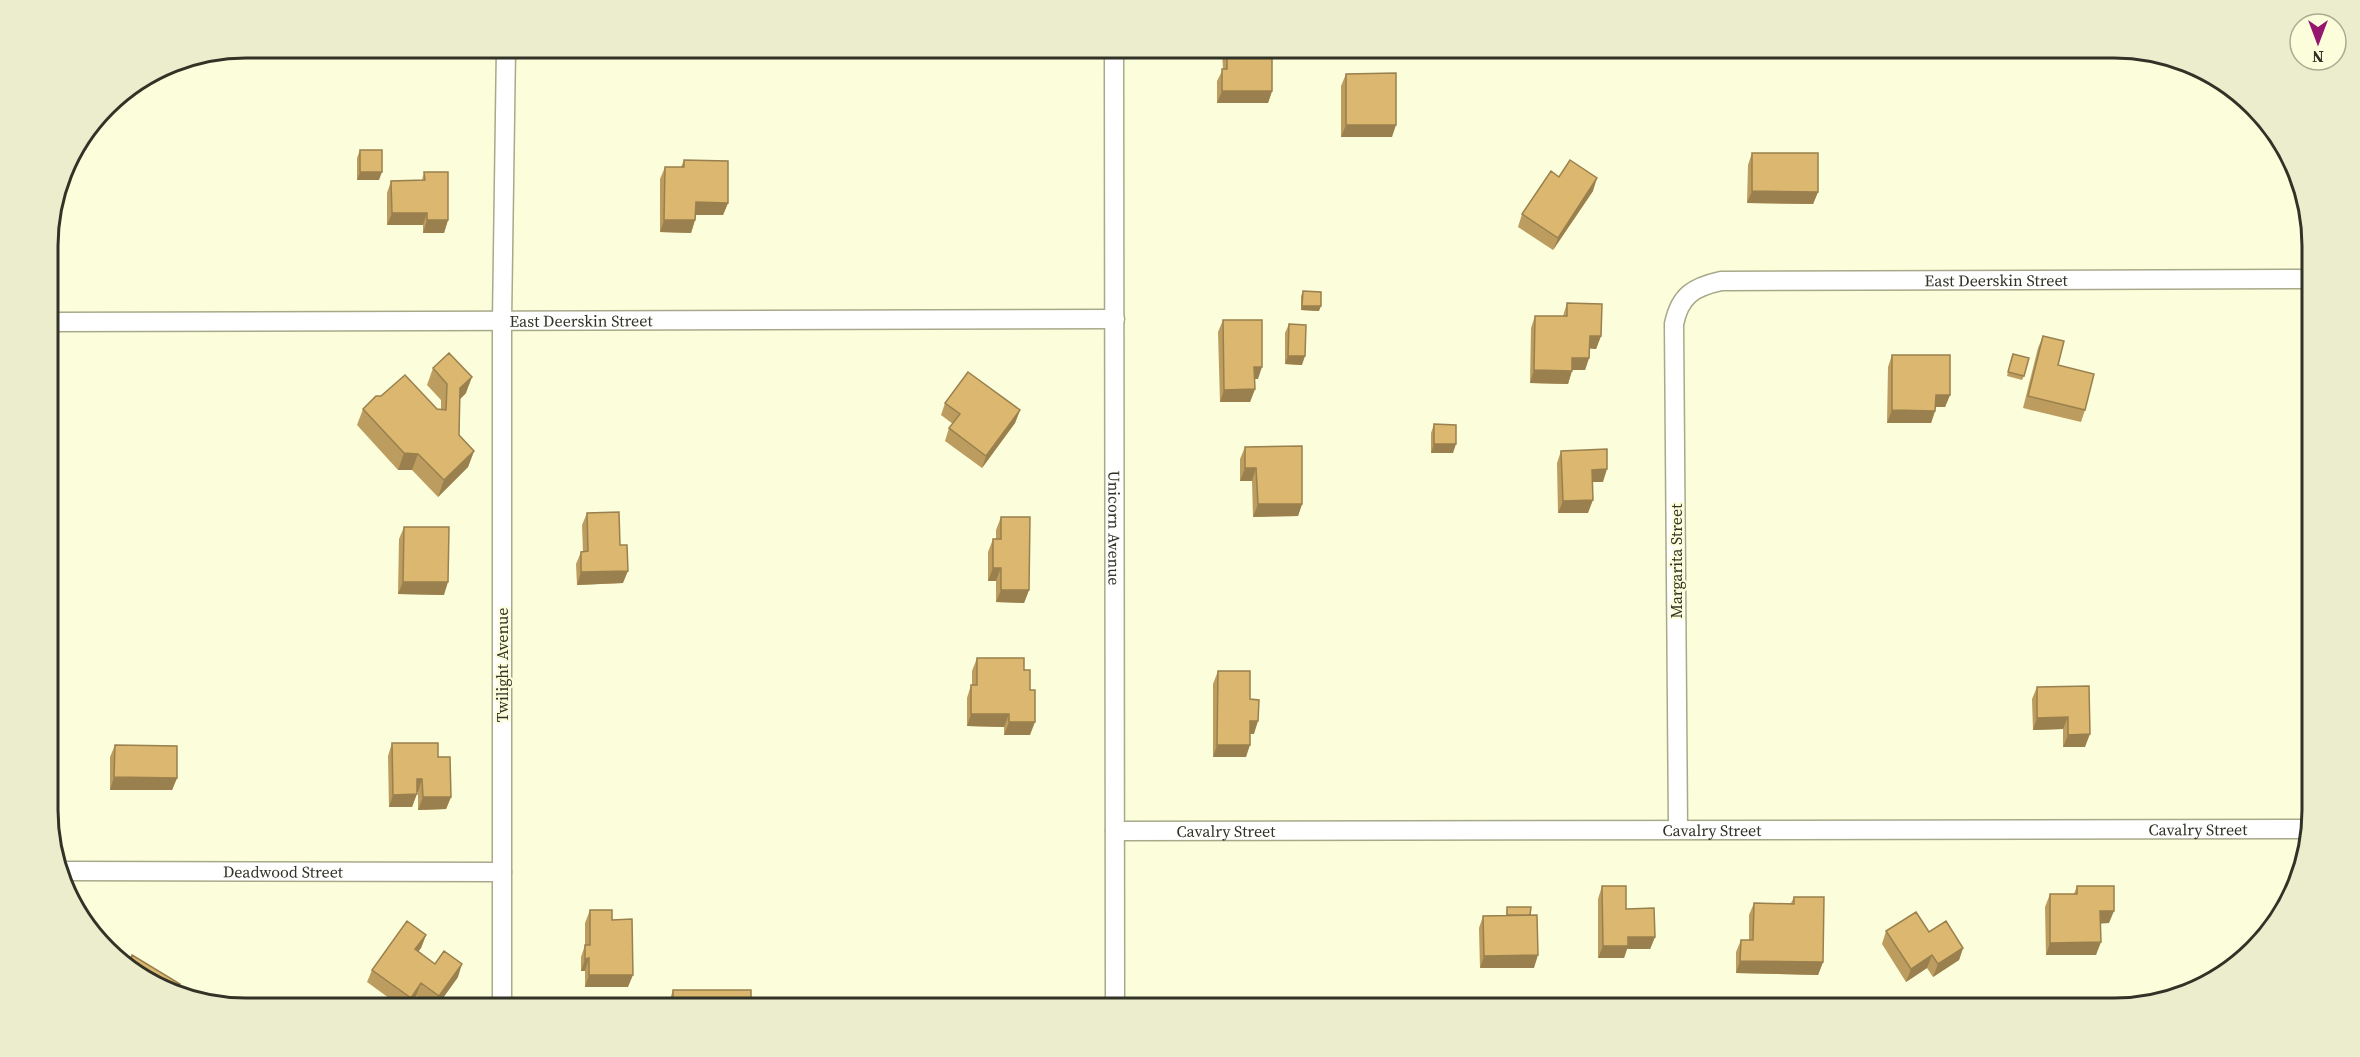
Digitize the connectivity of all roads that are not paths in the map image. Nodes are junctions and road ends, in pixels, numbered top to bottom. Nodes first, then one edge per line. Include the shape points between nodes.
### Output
1 (506, 59) edge
2 (1114, 59) edge
3 (2302, 279) edge
4 (1687, 295) joint
5 (1115, 319) junction
6 (502, 321) junction
7 (59, 322) edge
8 (1678, 829) junction
9 (2300, 829) edge
10 (1115, 831) junction
11 (69, 871) edge
12 (502, 872) junction
13 (502, 998) edge
14 (1115, 998) edge

1 - 6 street, Twilight Avenue
2 - 5 street, Unicorn Avenue
3 - 4 street, East Deerskin Street via 1721,280
4 - 8 street, Margarita Street via 1674,324
5 - 6 street, East Deerskin Street
5 - 10 street, Unicorn Avenue
6 - 7 street, East Deerskin Street
6 - 12 street, Twilight Avenue
8 - 9 street, Cavalry Street
8 - 10 street, Cavalry Street
10 - 14 street, Unicorn Avenue
11 - 12 street, Deadwood Street
12 - 13 street, Twilight Avenue

